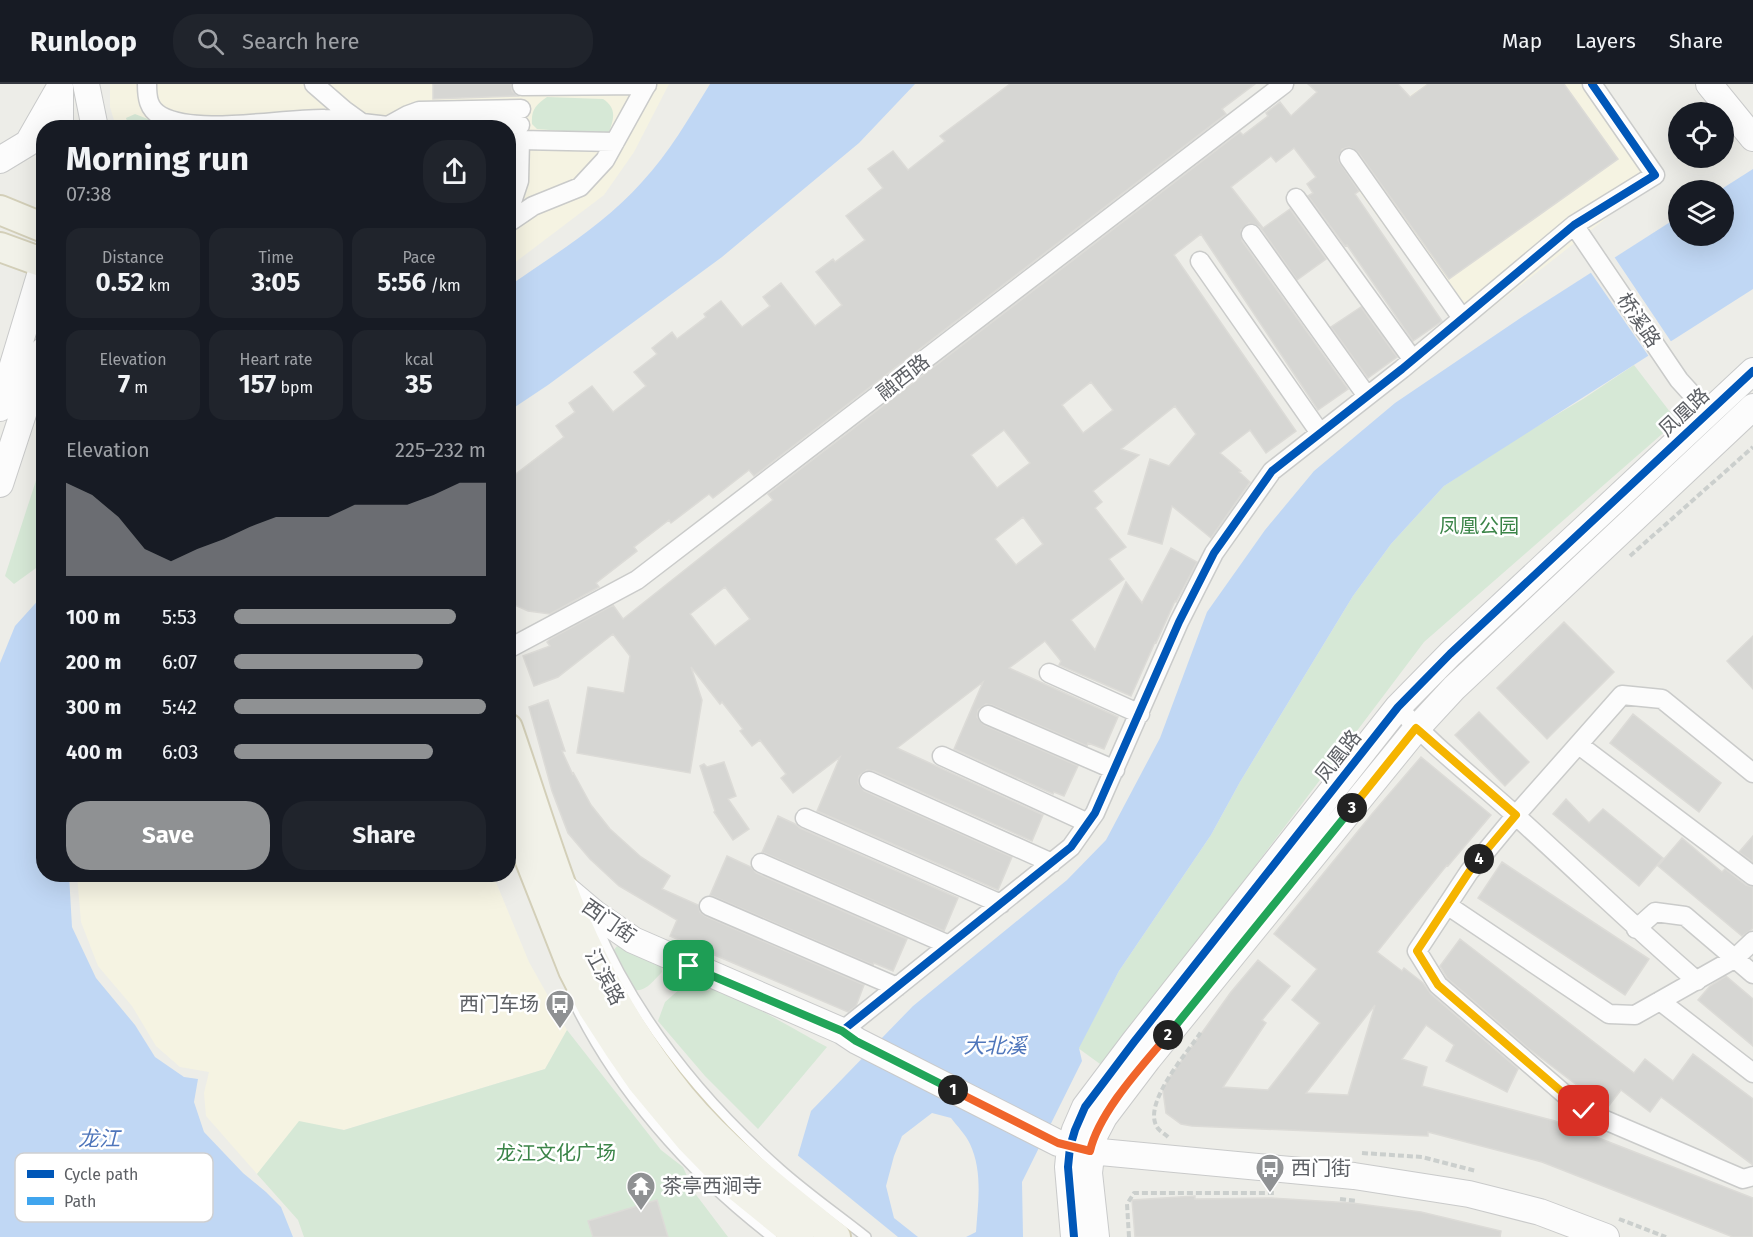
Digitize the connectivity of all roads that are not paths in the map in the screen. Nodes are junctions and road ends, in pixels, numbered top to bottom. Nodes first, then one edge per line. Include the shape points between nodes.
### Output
1 (86, 84) edge
2 (147, 84) edge
3 (314, 84) edge
4 (647, 84) edge
5 (1284, 84) edge
6 (1592, 84) edge
7 (1709, 84) edge
8 (522, 85) edge
9 (60, 86) edge
10 (41, 120) edge
11 (60, 120) edge
12 (86, 120) edge
13 (93, 120) edge
14 (171, 120) edge
15 (306, 120) edge
16 (335, 120) edge
17 (358, 120) edge
18 (517, 128) edge
19 (36, 129) edge
20 (1753, 138) edge
21 (615, 142) junction
22 (1349, 158) dead end
23 (0, 160) edge
24 (516, 190) edge
25 (1296, 198) dead end
26 (516, 218) edge
27 (1577, 229) junction
28 (1251, 234) dead end
29 (4, 249) edge
30 (36, 260) edge
31 (1200, 261) dead end
32 (36, 287) edge
33 (1462, 318) junction
34 (1413, 360) junction
35 (0, 363) edge
36 (1753, 370) edge
37 (36, 374) edge
38 (1367, 396) junction
39 (1, 405) edge
40 (36, 407) edge
41 (1753, 407) edge
42 (1708, 412) junction
43 (1320, 433) junction
44 (11, 449) junction
45 (0, 484) edge
46 (516, 645) edge
47 (1049, 673) dead end
48 (1398, 707) junction
49 (988, 714) dead end
50 (1140, 714) junction
51 (1416, 728) junction
52 (1579, 745) junction
53 (516, 752) edge
54 (942, 756) dead end
55 (1114, 770) junction
56 (1753, 772) edge
57 (869, 781) dead end
58 (1516, 815) junction
59 (805, 818) dead end
60 (1088, 823) junction
61 (516, 825) edge
62 (761, 862) dead end
63 (1052, 863) junction
64 (1753, 876) edge
65 (561, 885) junction
66 (1001, 904) junction
67 (1447, 905) junction
68 (710, 906) dead end
69 (590, 909) junction
70 (1636, 928) junction
71 (1753, 941) edge
72 (949, 945) junction
73 (1734, 959) junction
74 (1753, 974) edge
75 (1697, 981) junction
76 (565, 985) dead end
77 (897, 987) junction
78 (1660, 1001) junction
79 (849, 1036) junction
80 (1753, 1073) edge
81 (1073, 1147) junction
82 (1753, 1176) edge
83 (765, 1195) junction
84 (772, 1237) edge
85 (799, 1237) edge
86 (836, 1237) edge
87 (866, 1237) edge
88 (1074, 1237) edge
89 (1096, 1237) edge
90 (1606, 1237) edge

1 - 12 street
1 - 13 street
2 - 14 street via 149,104
3 - 17 street
4 - 8 street
4 - 21 street
5 - 46 street, 融西路 via 637,580
6 - 27 street via 1655,175
7 - 20 street
8 - 18 street
9 - 10 street
9 - 11 street
15 - 16 street
18 - 21 street
18 - 24 street
19 - 23 street via 28,143
21 - 26 street via 605,160 580,187 533,206
22 - 33 street
25 - 34 street
27 - 33 street
27 - 42 street, 桥溪路 via 1679,380
28 - 38 street
29 - 30 main road
31 - 43 street
32 - 39 street
33 - 34 street
34 - 38 street
35 - 39 street
36 - 42 street, 凤凰路
37 - 44 street
38 - 43 street
40 - 44 street
41 - 51 street, 凤凰路
42 - 48 street, 凤凰路
43 - 50 street via 1272,471 1214,553
44 - 45 street
47 - 50 street
48 - 51 street
48 - 81 street, 凤凰路 via 1085,1107
49 - 55 street
50 - 55 street
51 - 58 street
51 - 81 street, 凤凰路 via 1148,1059 1093,1138
52 - 56 street via 1622,694 1662,699
52 - 58 street
52 - 64 street
53 - 65 main road, 江滨路
54 - 60 street
55 - 60 street
57 - 63 street
58 - 67 street
58 - 70 street
59 - 66 street
60 - 63 street via 1071,847
61 - 83 main road, 江滨路 via 573,970 593,1009 641,1081 730,1181
62 - 72 street
63 - 66 street
65 - 69 street, 西门街
65 - 83 main road, 江滨路 via 594,960 661,1069
66 - 72 street
67 - 78 street via 1609,1014 1635,1015
67 - 82 street via 1417,951 1438,985 1584,1111 1743,1179
68 - 77 street
69 - 79 street, 西门街 via 633,940
69 - 83 lane via 606,949 635,1002 671,1054 722,1114
70 - 73 street via 1655,912 1684,916
70 - 75 street
71 - 73 street
72 - 77 street
73 - 74 street
73 - 75 street
75 - 78 street
76 - 83 lane via 626,1090 677,1151
77 - 79 street
78 - 80 street
79 - 81 street, 西门街
81 - 88 street, 凤凰路 via 1068,1167
81 - 89 street, 凤凰路 via 1089,1173
81 - 90 street via 1354,1176 1468,1194 1540,1212
83 - 84 lane
83 - 85 main road
83 - 86 main road
83 - 87 lane

